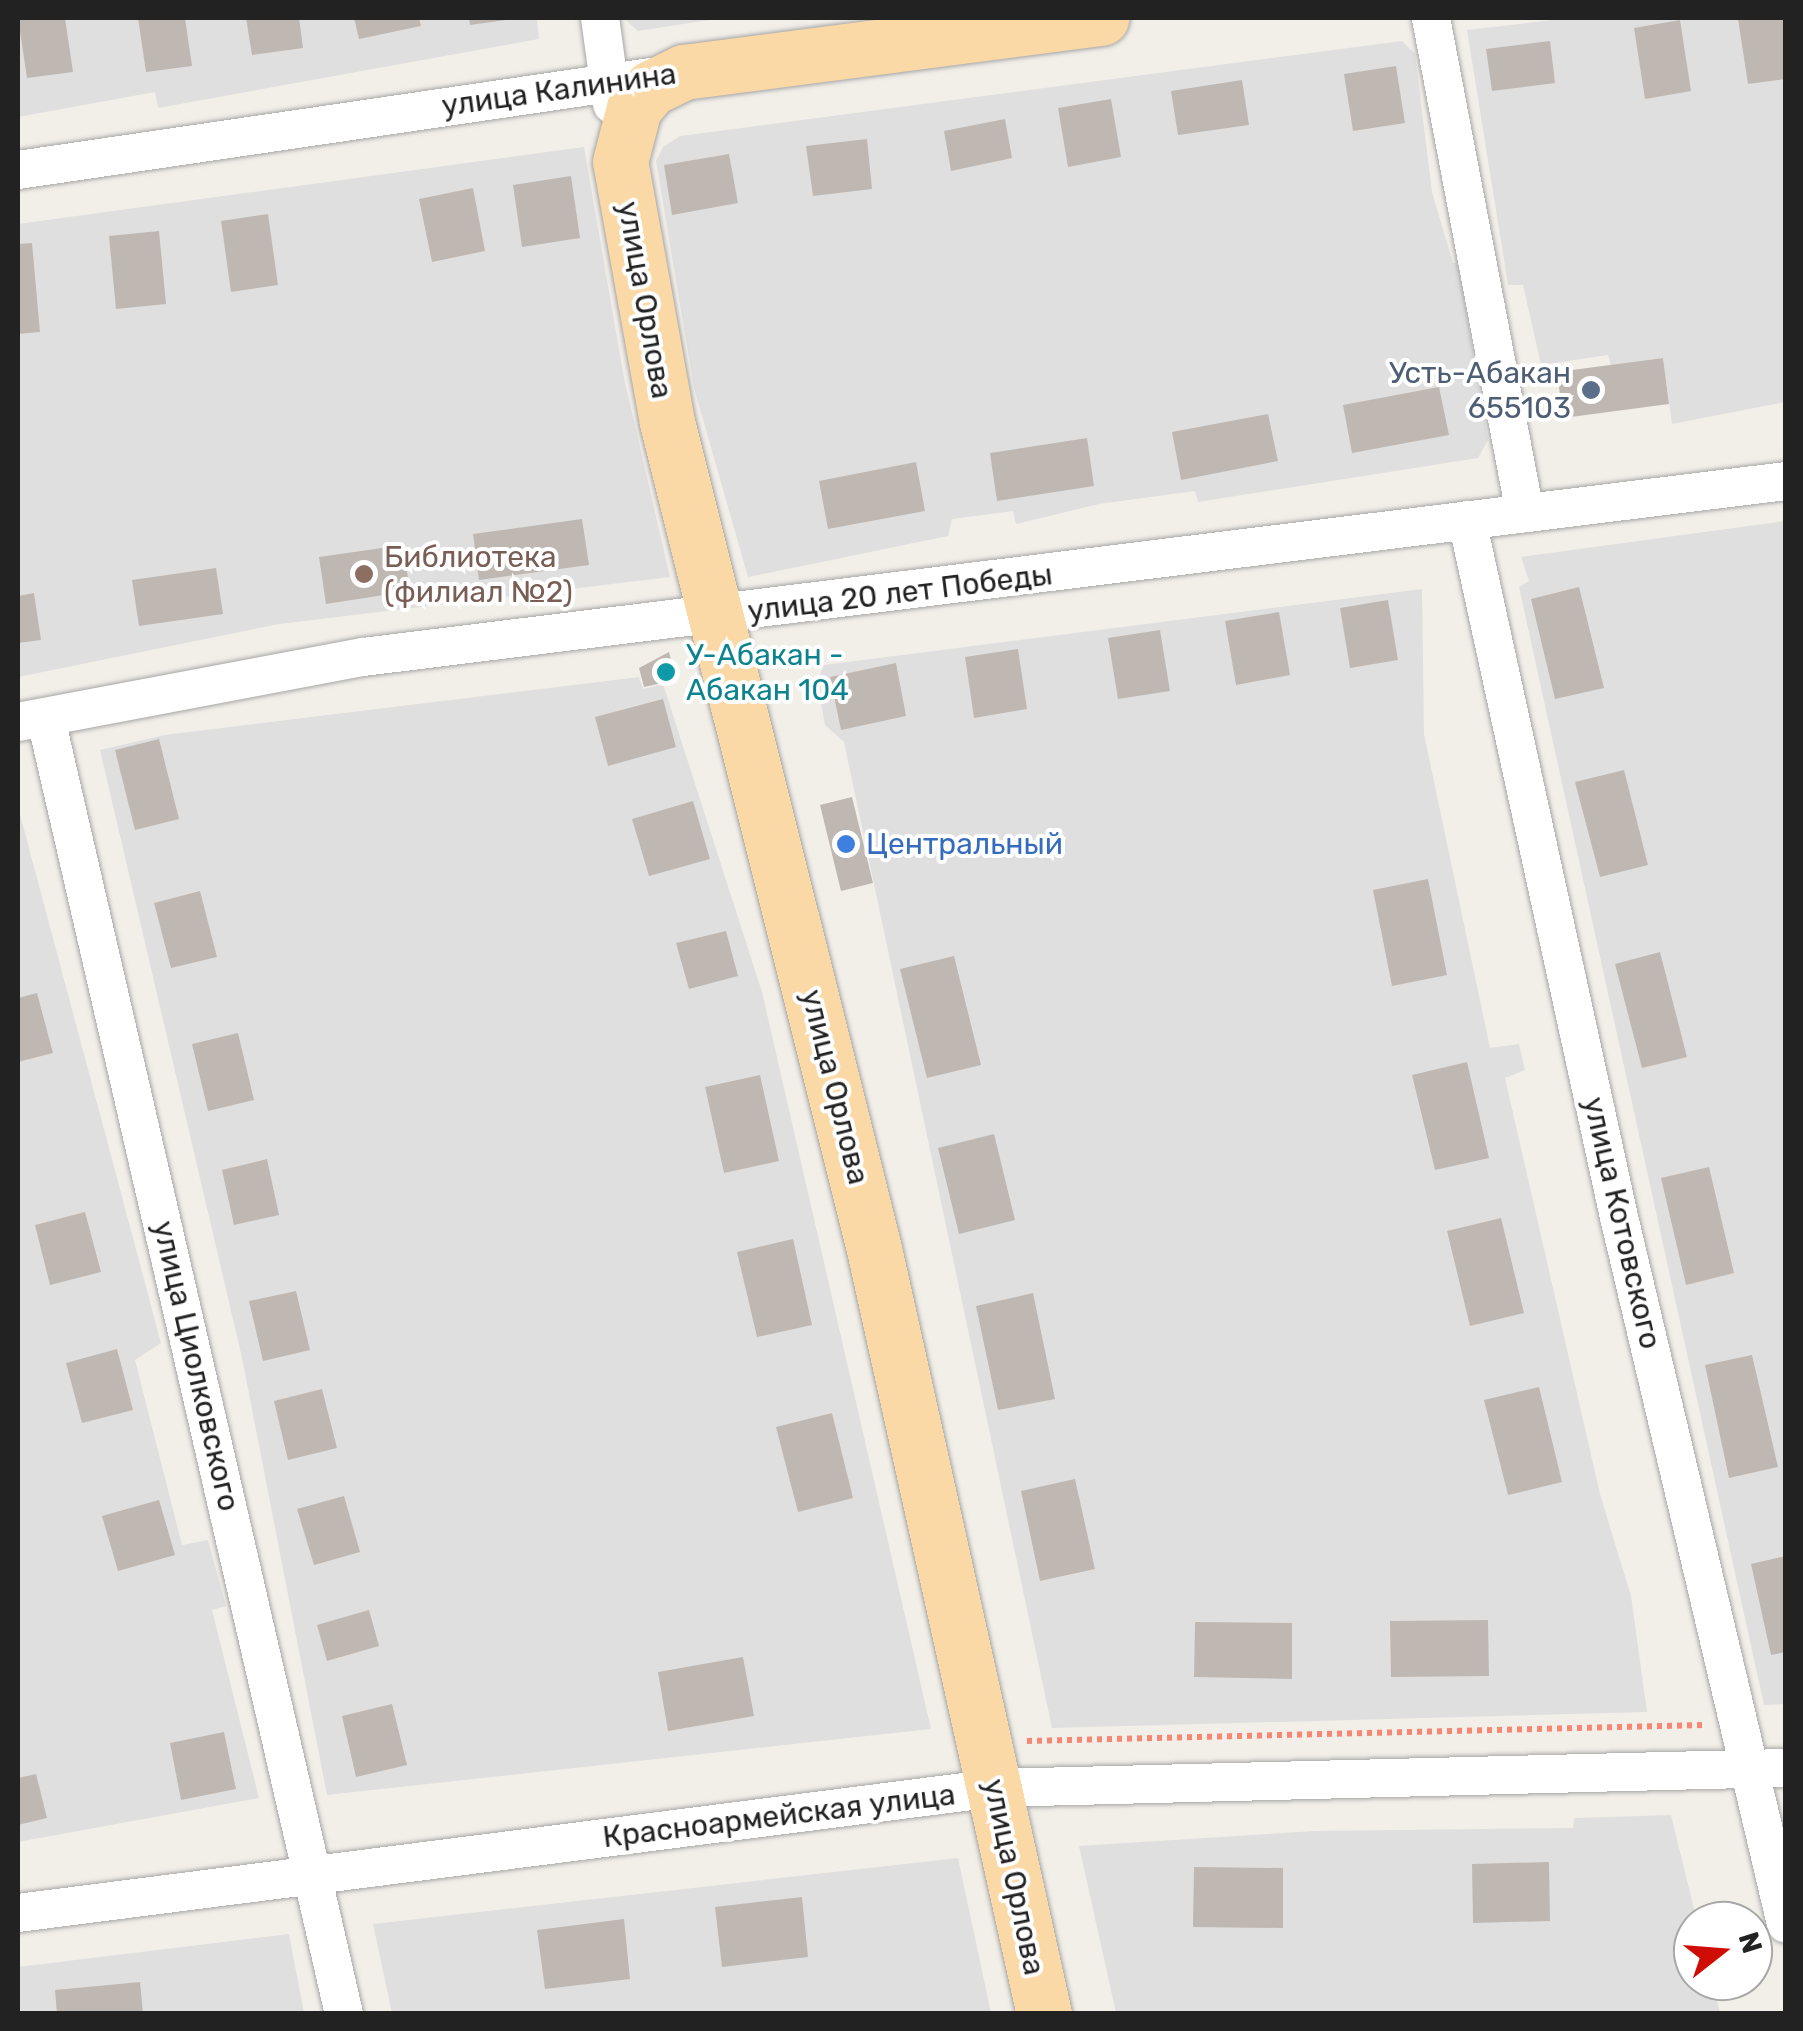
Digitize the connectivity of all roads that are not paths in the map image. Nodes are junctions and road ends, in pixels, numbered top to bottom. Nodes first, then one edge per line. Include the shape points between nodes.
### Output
1 (600, 18) edge
2 (1102, 18) edge
3 (1431, 18) edge
4 (684, 72) junction
5 (609, 82) junction
6 (620, 162) junction
7 (18, 170) edge
8 (1786, 481) edge
9 (1525, 513) junction
10 (1467, 520) junction
11 (715, 617) junction
12 (32, 720) edge
13 (1768, 1768) edge
14 (994, 1788) junction
15 (314, 1876) junction
16 (18, 1912) edge
17 (1786, 1924) edge
18 (344, 2014) edge
19 (1044, 2014) edge

1 - 5 street
2 - 4 main road, улица Калинина
3 - 9 street
4 - 5 street, улица Калинина
4 - 6 main road via 651,88 634,108
5 - 6 street
5 - 7 street, улица Калинина
6 - 11 main road, улица Орлова via 667,422
8 - 9 street, улица 20 лет Победы
9 - 10 street, улица 20 лет Победы
10 - 11 street, улица 20 лет Победы
10 - 13 street, улица Котовского via 1619,1217 1740,1725
11 - 12 street, улица 20 лет Победы via 364,657
11 - 14 main road, улица Орлова via 874,1248
12 - 15 street, улица Циолковского
13 - 14 street, Красноармейская улица
13 - 17 street, улица Котовского
14 - 15 street, Красноармейская улица
14 - 19 main road, улица Орлова
15 - 16 street, Красноармейская улица
15 - 18 street, улица Циолковского

